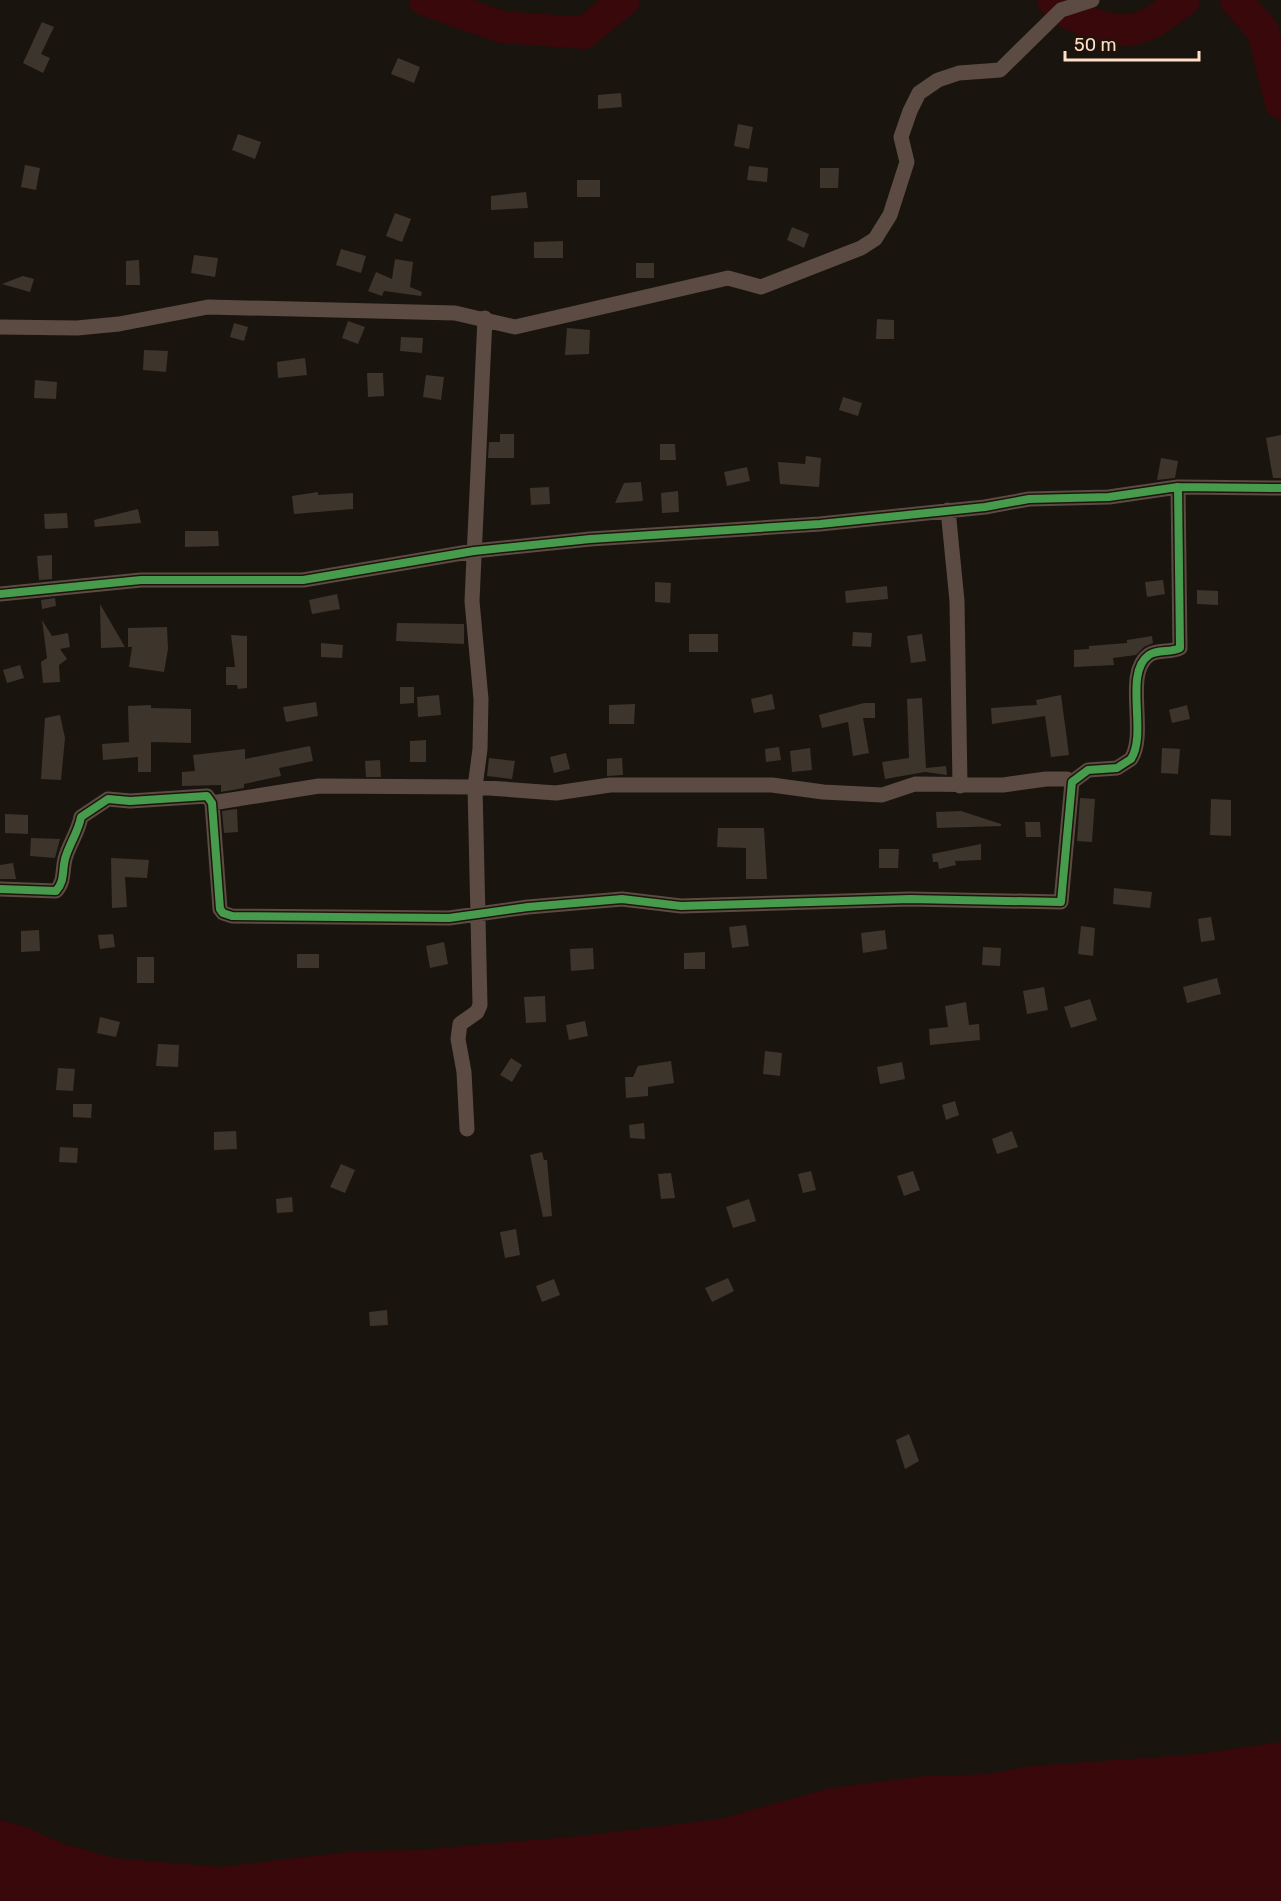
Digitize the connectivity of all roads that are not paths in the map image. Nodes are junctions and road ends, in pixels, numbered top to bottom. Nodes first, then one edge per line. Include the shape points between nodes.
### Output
1 (1092, 0) edge
2 (485, 318) junction
3 (0, 327) edge
4 (1178, 487) junction
5 (1281, 488) edge
6 (948, 510) junction
7 (474, 551) junction
8 (0, 594) edge
9 (1072, 782) junction
10 (960, 786) junction
11 (475, 787) junction
12 (212, 803) junction
13 (0, 889) edge
14 (478, 913) junction
15 (467, 1129) dead end

1 - 2 street via 1061,10 1000,70 959,73 938,80 919,93 901,137 907,162 890,215 875,239 861,249 761,287 728,278 515,327
2 - 3 street via 455,313 208,307 119,324
2 - 7 street
4 - 5 street
4 - 6 street
4 - 9 street via 1180,648 1151,654 1142,663 1136,696 1138,736 1131,759 1117,768 1088,770
6 - 7 street
6 - 10 street via 957,601
7 - 8 street via 303,580 141,580
7 - 11 street via 472,601 481,699
9 - 10 street via 1046,779
9 - 14 street via 1061,902 910,900 681,906 622,899
10 - 11 street via 915,784 882,795 772,785 610,785 556,793
11 - 12 street via 319,786
11 - 14 street
12 - 13 street via 207,796 108,799 81,817 56,891
12 - 14 street via 223,914 449,918
14 - 15 street via 480,1005 477,1012 460,1024 458,1039 465,1072

